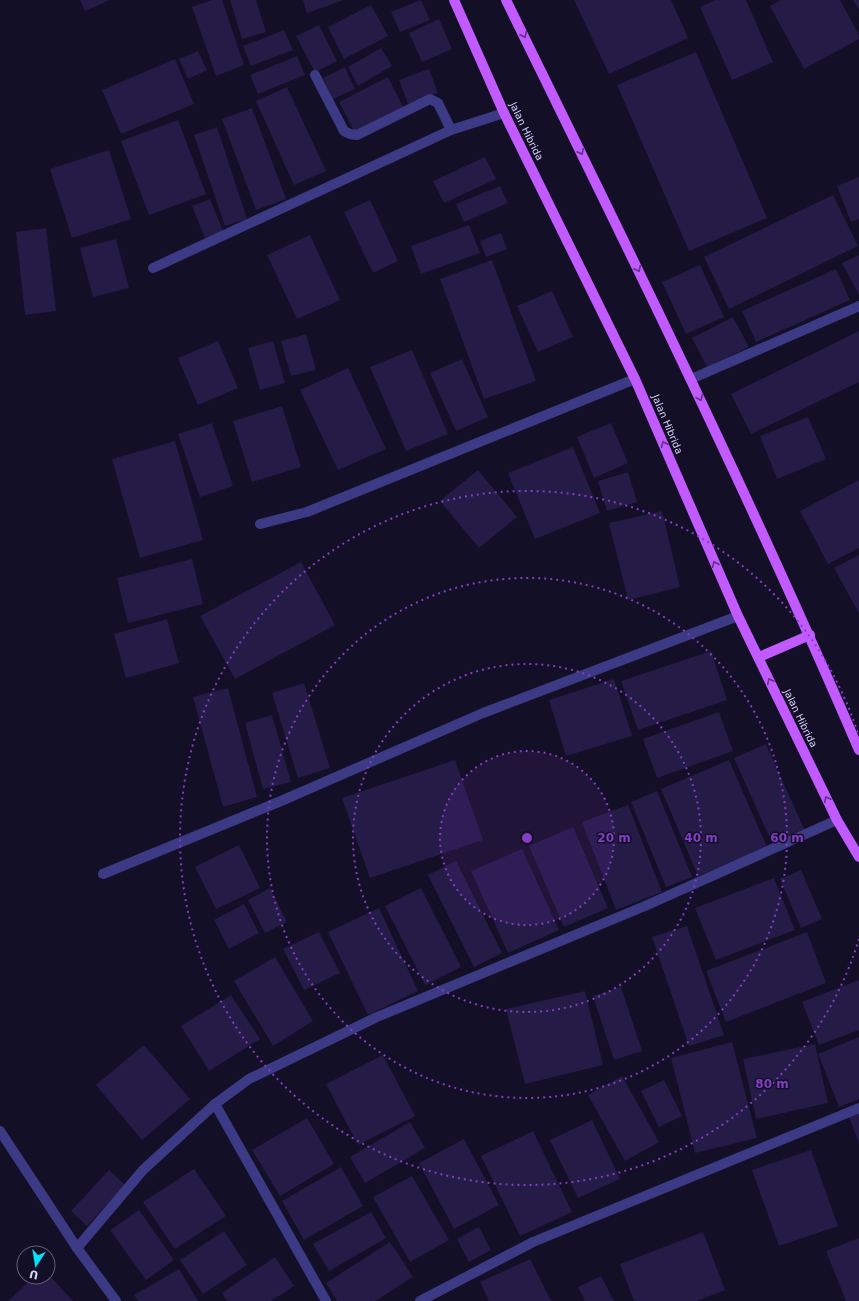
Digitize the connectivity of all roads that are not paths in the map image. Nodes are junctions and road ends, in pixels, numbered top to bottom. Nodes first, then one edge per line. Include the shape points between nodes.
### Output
1 (454, 0) edge
2 (506, 0) edge
3 (315, 76) dead end
4 (504, 113) junction
5 (451, 130) junction
6 (153, 268) dead end
7 (859, 306) edge
8 (635, 378) junction
9 (691, 379) junction
10 (260, 524) dead end
11 (738, 616) junction
12 (810, 635) junction
13 (759, 657) junction
14 (859, 750) edge
15 (837, 820) junction
16 (859, 857) edge
17 (103, 874) dead end
18 (215, 1104) junction
19 (859, 1108) edge
20 (0, 1131) edge
21 (77, 1248) junction
22 (116, 1301) edge
23 (326, 1301) edge
24 (420, 1301) edge

1 - 4 main road, Jalan Hibrida
2 -> 9 main road
3 - 5 street via 344,131 350,134 357,135 430,100 438,103
4 - 5 street
4 - 8 main road, Jalan Hibrida
5 - 6 street
7 - 9 street
8 - 10 street via 307,512
11 -> 8 main road, Jalan Hibrida
9 -> 12 main road
11 - 13 main road, Jalan Hibrida
11 - 17 street via 483,713 281,801
12 - 13 main road
12 - 14 main road
15 -> 13 main road, Jalan Hibrida
15 - 16 main road, Jalan Hibrida
15 - 18 street via 645,906 377,1017 249,1079
18 - 21 street via 143,1170
18 - 23 street
19 - 24 street via 534,1242
20 - 21 street
21 - 22 street

